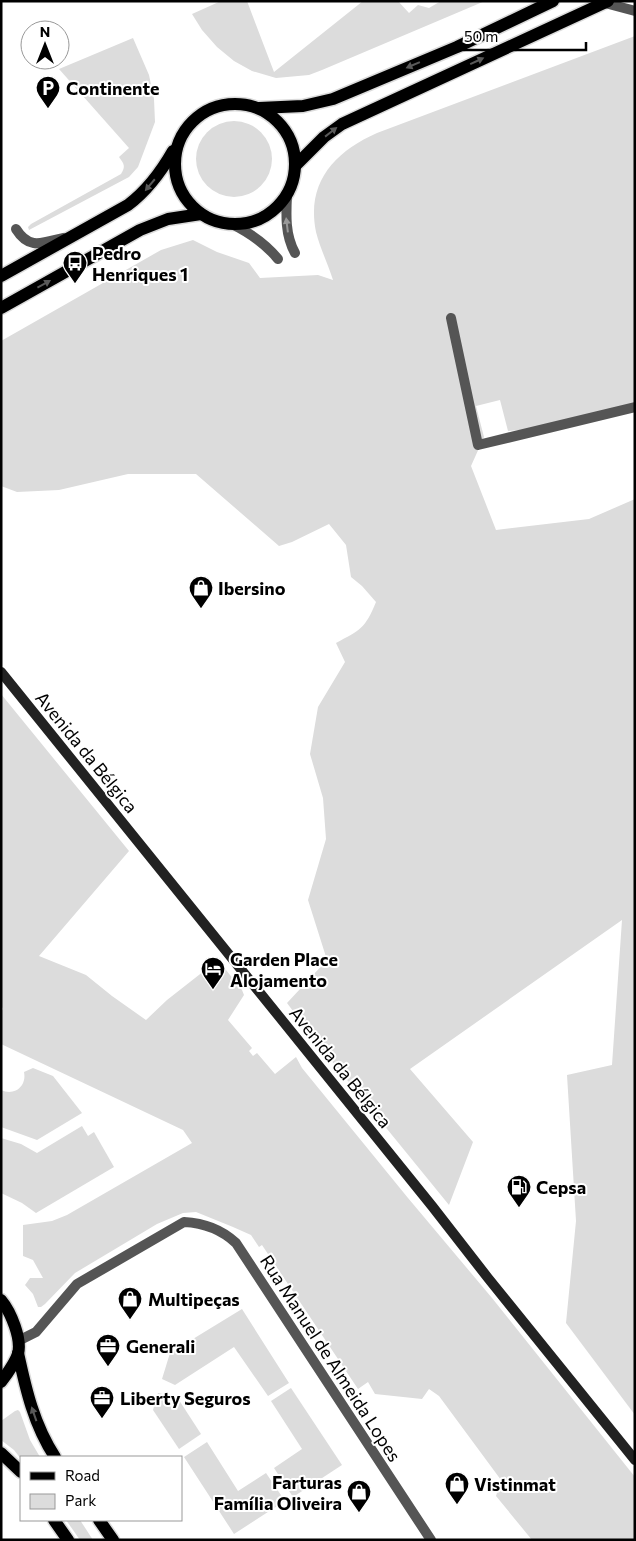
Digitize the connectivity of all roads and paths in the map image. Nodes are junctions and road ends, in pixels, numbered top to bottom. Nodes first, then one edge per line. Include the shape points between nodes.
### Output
1 (553, 1) edge
2 (606, 2) edge
3 (635, 11) edge
4 (259, 108) junction
5 (177, 144) junction
6 (296, 165) junction
7 (287, 195) junction
8 (202, 214) junction
9 (232, 224) junction
10 (16, 228) dead end
11 (76, 234) junction
12 (295, 253) dead end
13 (278, 259) dead end
14 (1, 276) edge
15 (1, 308) edge
16 (451, 318) dead end
17 (635, 407) edge
18 (1, 672) edge
19 (1, 1300) edge
20 (18, 1347) junction
21 (1, 1382) edge
22 (1, 1453) edge
23 (55, 1456) edge
24 (635, 1460) edge
25 (20, 1471) edge
26 (55, 1521) edge
27 (100, 1521) edge
28 (68, 1540) edge
29 (113, 1540) edge
30 (431, 1540) edge

1 -> 4 main road via 457,47 333,99 303,106
2 - 3 street
6 -> 2 main road via 342,124
4 - 5 main road via 240,103 220,105 201,113 186,127
4 - 6 main road via 286,131
5 - 8 main road via 174,164 177,183 187,201
5 -> 11 main road via 160,173 141,195
6 - 7 main road
7 - 9 main road via 277,208 263,217 248,223
12 -> 7 street via 288,233
8 - 9 main road
15 -> 8 main road via 140,230 168,219
9 - 13 street via 262,242
10 - 11 street via 25,241 30,242 41,243
11 - 14 main road
16 - 17 street via 478,445
18 - 24 main road, Avenida da Bélgica
19 - 20 main road via 14,1324
20 - 21 main road
23 -> 20 main road via 40,1431 26,1390
20 - 30 street, Rua Manuel de Almeida Lopes via 36,1332 77,1284 184,1222 217,1229 236,1243
22 - 25 main road
26 - 28 main road
27 - 29 main road

